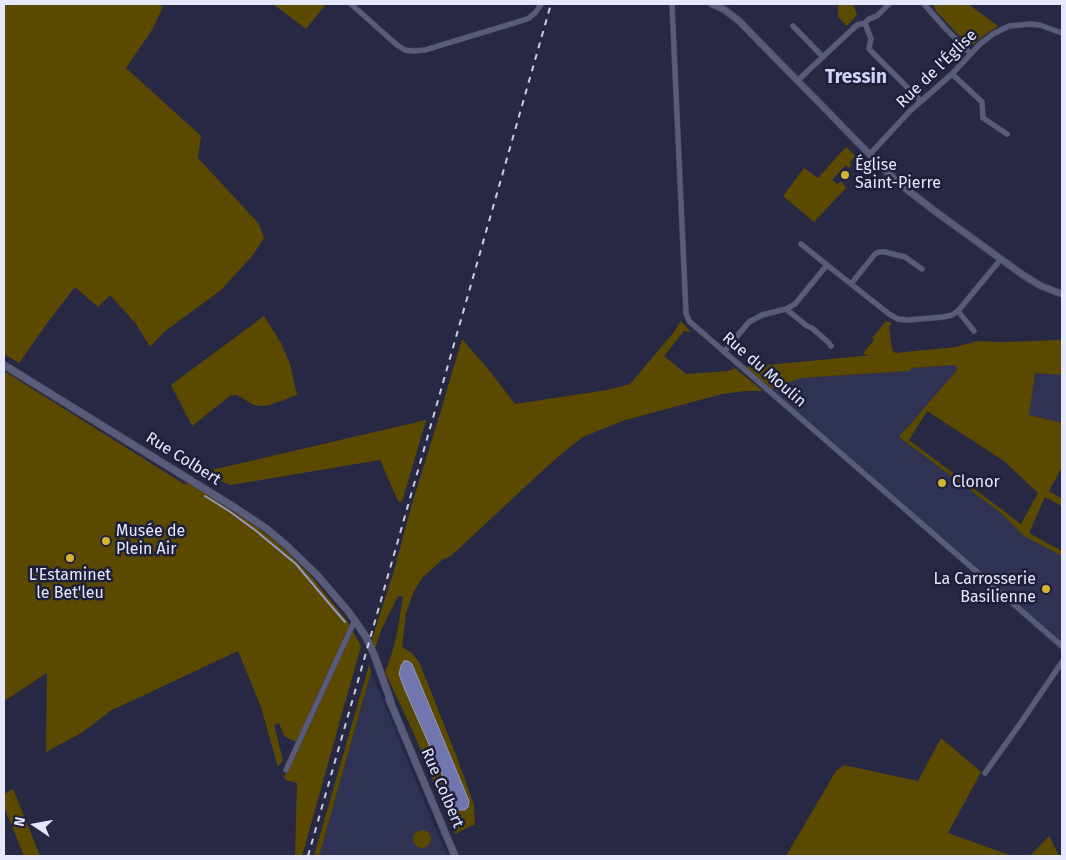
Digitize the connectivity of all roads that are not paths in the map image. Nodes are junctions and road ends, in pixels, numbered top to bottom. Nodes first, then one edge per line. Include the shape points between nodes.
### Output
1 (351, 4) edge
2 (541, 4) edge
3 (672, 4) edge
4 (712, 4) edge
5 (889, 4) edge
6 (926, 4) edge
7 (865, 23) junction
8 (793, 26) dead end
9 (1062, 33) edge
10 (971, 54) junction
11 (823, 57) junction
12 (952, 74) junction
13 (797, 81) junction
14 (921, 101) junction
15 (1007, 134) dead end
16 (872, 156) junction
17 (801, 244) dead end
18 (1001, 259) junction
19 (827, 265) junction
20 (922, 269) dead end
21 (851, 284) junction
22 (1062, 294) edge
23 (786, 309) junction
24 (958, 311) junction
25 (974, 331) dead end
26 (831, 346) dead end
27 (724, 352) junction
28 (4, 365) edge
29 (354, 622) junction
30 (1062, 646) edge
31 (1062, 662) edge
32 (286, 770) dead end
33 (985, 773) dead end
34 (455, 856) edge

1 - 2 street via 397,45 413,51 524,20
3 - 27 street, Rue du Moulin via 687,316
4 - 13 street via 733,16
5 - 7 street
6 - 10 street
7 - 11 street via 857,25
7 - 14 street via 871,39 870,50
8 - 11 street
9 - 10 street, Rue de l'Église via 1037,24 1014,25 989,36
10 - 12 street, Rue de l'Église
11 - 13 street
12 - 14 street, Rue de l'Église
12 - 15 street via 982,102 983,118
13 - 16 street
14 - 16 street, Rue de l'Église via 886,136
16 - 18 street via 915,196
17 - 19 street
18 - 22 street via 1035,283
18 - 24 street
19 - 21 street
19 - 23 street via 797,302
20 - 21 street via 905,257 879,252
21 - 24 street via 898,319 944,317
23 - 26 street
23 - 27 street via 762,315 750,322
24 - 25 street
27 - 30 street, Rue du Moulin
28 - 29 main road, Rue Colbert via 256,521 317,575
29 - 32 street
29 - 34 main road, Rue Colbert
31 - 33 street

